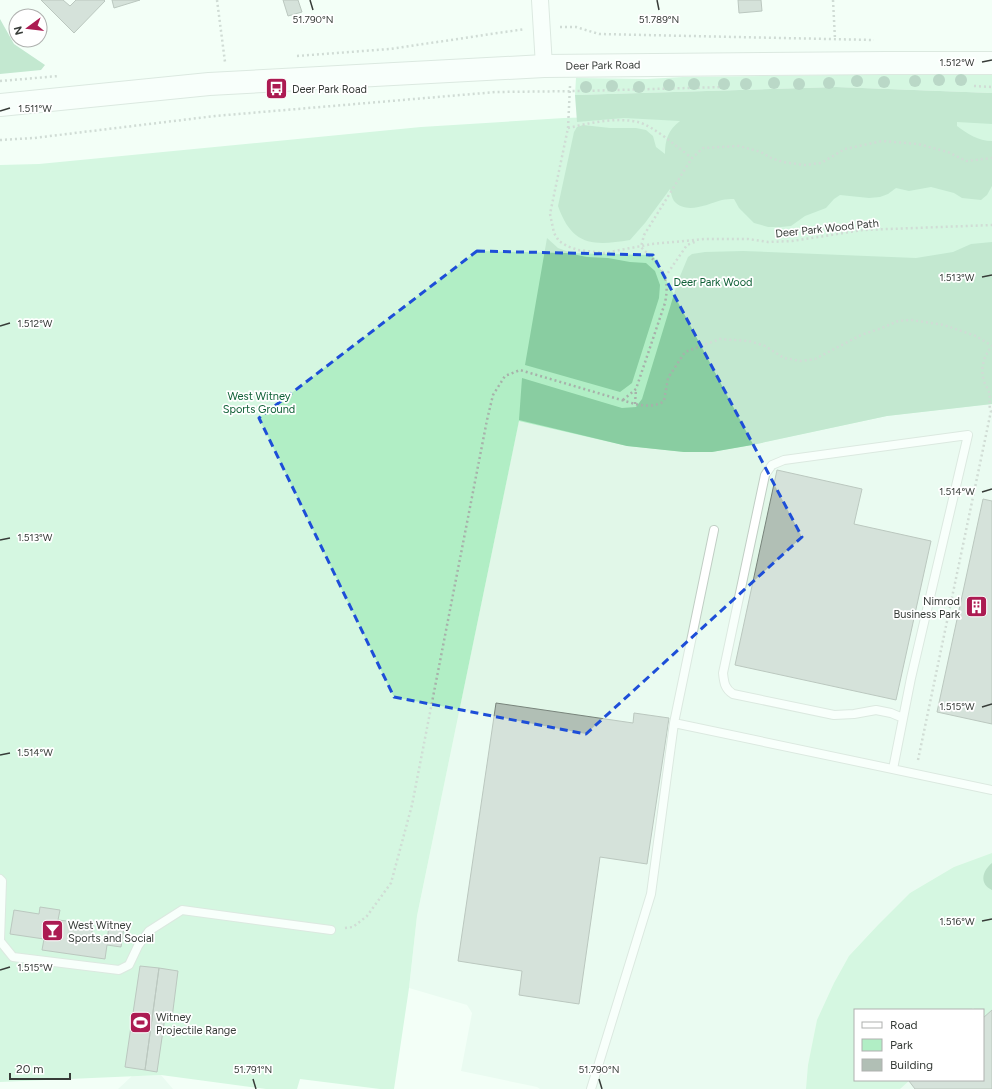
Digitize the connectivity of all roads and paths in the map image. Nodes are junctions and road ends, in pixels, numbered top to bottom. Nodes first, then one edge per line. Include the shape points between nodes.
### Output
1 (217, 0) edge
2 (540, 0) edge
3 (833, 0) edge
4 (835, 39) dead end
5 (225, 62) dead end
6 (992, 63) edge
7 (571, 65) junction
8 (544, 66) junction
9 (971, 86) dead end
10 (729, 87) dead end
11 (992, 88) edge
12 (570, 92) junction
13 (0, 105) edge
14 (568, 128) junction
15 (0, 140) edge
16 (692, 158) junction
17 (992, 158) edge
18 (992, 226) edge
19 (699, 240) junction
20 (641, 247) junction
21 (665, 277) junction
22 (992, 346) edge
23 (636, 389) junction
24 (623, 400) junction
25 (635, 404) junction
26 (714, 530) dead end
27 (903, 718) junction
28 (674, 723) junction
29 (893, 769) junction
30 (915, 774) junction
31 (988, 789) edge
32 (0, 879) edge
33 (331, 930) joint
34 (0, 940) edge
35 (592, 1089) edge

1 - 5 path
2 - 8 street
3 - 4 path
6 - 7 street, Deer Park Road
7 - 8 street, Deer Park Road
7 - 12 path
8 - 13 street, Deer Park Road via 209,84
9 - 11 path
10 - 12 path
12 - 14 path
12 - 15 path via 496,92 357,103
14 - 16 path via 606,121 639,122
14 - 20 path via 550,214 556,237 567,246 588,252 604,253
16 - 17 path via 703,148 739,146 783,162 804,165 821,163 845,149 882,141 918,144 948,152 966,161
16 - 20 path via 644,235
18 - 19 path, Deer Park Wood Path via 863,230 792,241
19 - 20 path, Deer Park Wood Path
19 - 21 path via 687,245
20 - 21 path via 660,267
21 - 23 path via 668,288 665,303
22 - 25 path via 976,336 944,325 911,320 898,321 860,335 815,359 801,361 784,358 764,346 749,341 720,339 685,352 668,378 664,401 648,406
22 - 30 path via 982,364 984,381 990,393 991,411
23 - 24 path
23 - 25 path
24 - 25 path
24 - 33 path via 520,370 505,376 493,394 412,805 391,884 366,916 352,927
26 - 28 lane
27 - 27 lane via 911,678 968,435 784,460 772,465 765,475 723,673 724,684 728,691 734,694 834,715 876,710
27 - 29 lane
28 - 29 lane
28 - 35 lane via 651,894
29 - 30 lane
30 - 31 lane
32 - 34 lane
33 - 34 lane via 182,910 149,931 129,965 119,970 13,957

